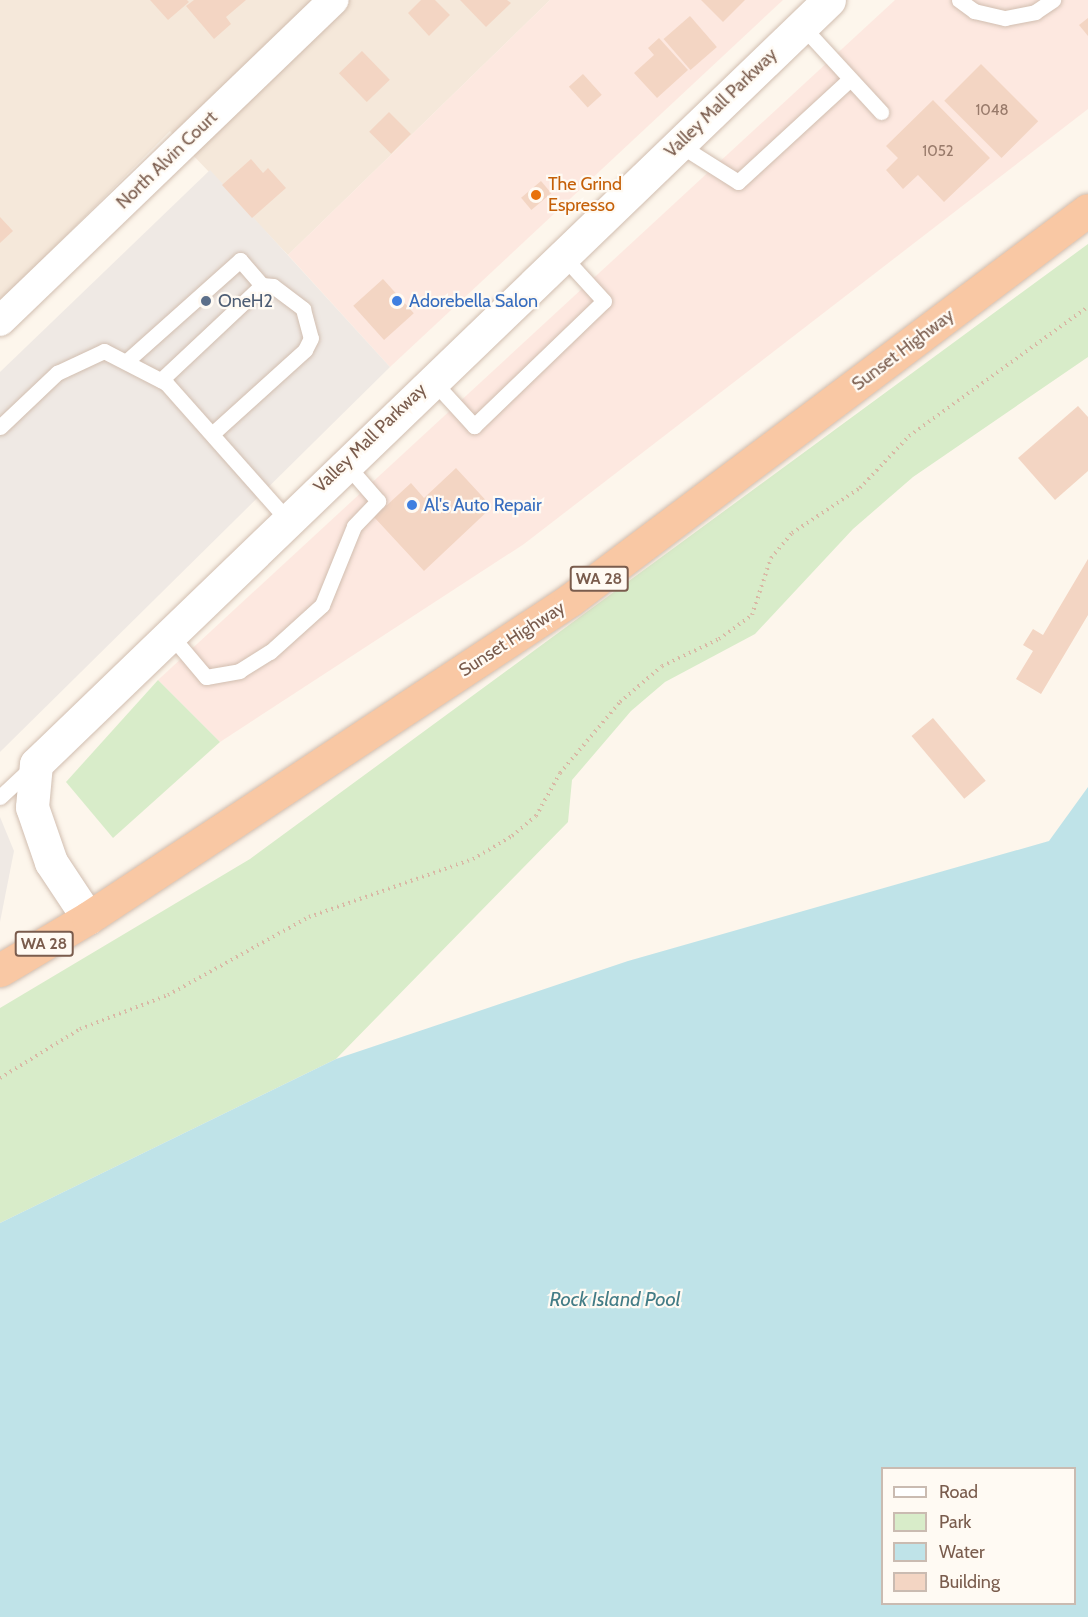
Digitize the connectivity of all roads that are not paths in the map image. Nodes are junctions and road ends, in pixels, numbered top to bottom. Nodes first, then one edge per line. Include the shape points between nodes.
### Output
1 (333, 0) edge
2 (829, 0) edge
3 (959, 0) edge
4 (1053, 0) edge
5 (802, 26) junction
6 (850, 79) junction
7 (881, 112) dead end
8 (678, 144) junction
9 (1088, 210) edge
10 (562, 255) junction
11 (262, 285) junction
12 (0, 321) edge
13 (129, 359) junction
14 (431, 379) junction
15 (161, 380) junction
16 (0, 427) edge
17 (212, 434) junction
18 (345, 463) junction
19 (286, 518) junction
20 (168, 632) junction
21 (36, 764) junction
22 (0, 797) edge
23 (88, 918) junction
24 (0, 970) edge

1 - 12 street, North Alvin Court
2 - 5 main road, Valley Mall Parkway
3 - 4 lane via 974,11 1005,18 1035,12
5 - 6 lane
5 - 8 main road, Valley Mall Parkway
6 - 7 lane
6 - 8 lane via 738,182
8 - 10 main road, Valley Mall Parkway
9 - 23 highway, Sunset Highway / WA 28 via 570,600
10 - 14 main road, Valley Mall Parkway
10 - 14 lane via 604,301 474,426
11 - 13 lane via 240,260
11 - 15 lane
11 - 17 lane via 273,286 303,309 312,338
13 - 15 lane
13 - 16 lane via 104,351 57,373
14 - 18 main road, Valley Mall Parkway
15 - 17 lane
17 - 19 lane
18 - 19 main road, Valley Mall Parkway
18 - 20 lane via 378,501 354,526 322,605 270,652 239,671 206,677
19 - 20 main road, Valley Mall Parkway
20 - 21 main road, Valley Mall Parkway
21 - 22 lane
21 - 23 main road via 32,807 51,862
23 - 24 highway, Sunset Highway / WA 28

